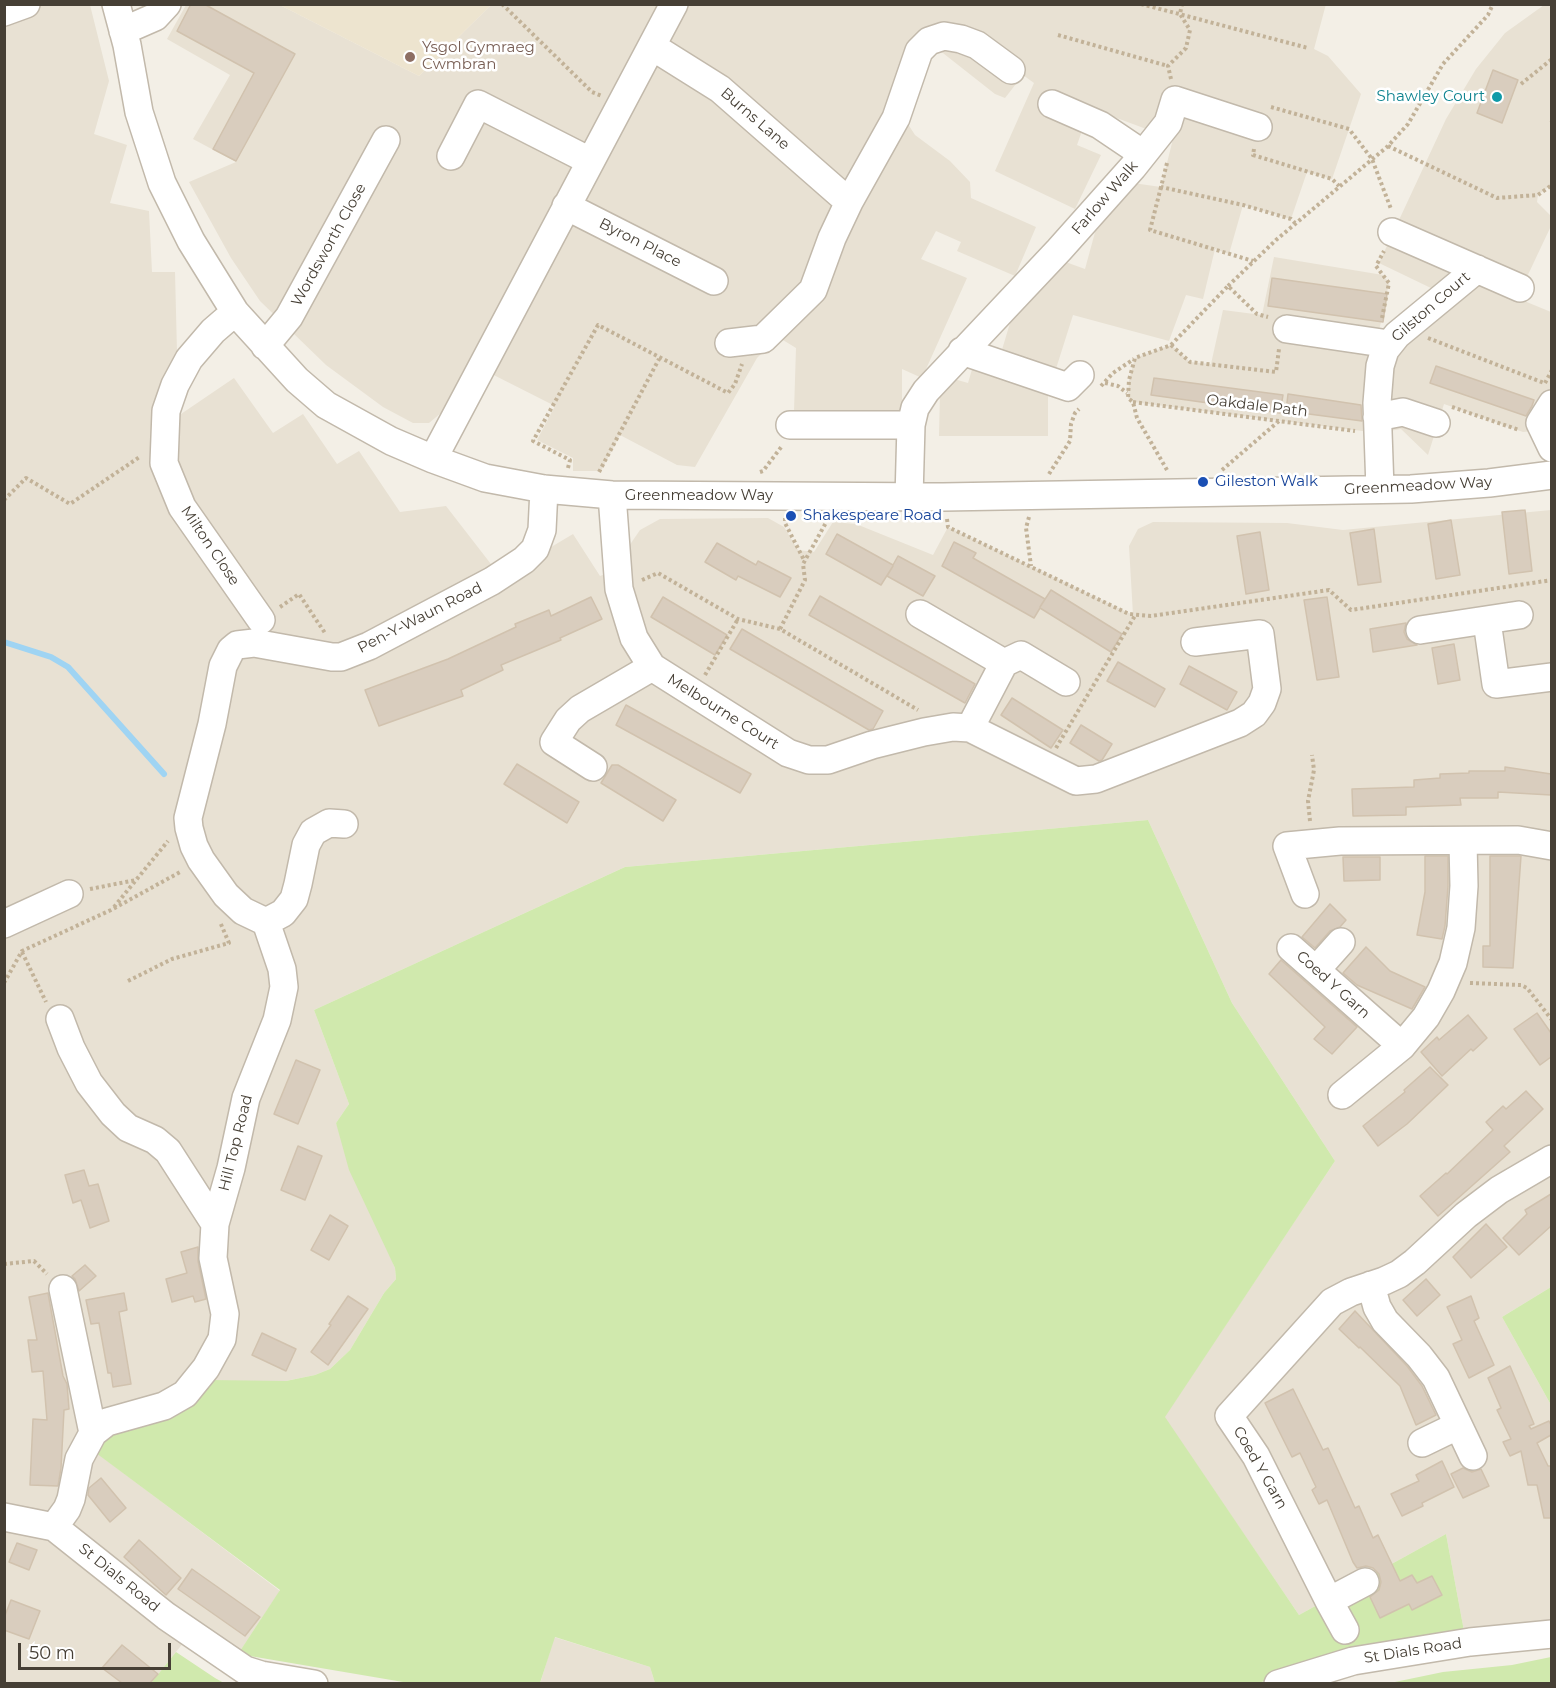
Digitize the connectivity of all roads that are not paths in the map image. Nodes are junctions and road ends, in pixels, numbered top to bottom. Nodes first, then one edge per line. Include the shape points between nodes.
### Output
1 (26, 4) edge
2 (116, 4) edge
3 (167, 4) edge
4 (674, 4) edge
5 (4, 12) edge
6 (123, 31) junction
7 (653, 47) junction
8 (1011, 70) dead end
9 (1052, 104) dead end
10 (1258, 127) road end
11 (386, 140) dead end
12 (451, 156) dead end
13 (1156, 156) junction
14 (591, 161) junction
15 (849, 202) junction
16 (566, 206) junction
17 (1392, 232) road end
18 (1477, 269) junction
19 (714, 281) dead end
20 (1520, 288) dead end
21 (235, 312) junction
22 (1280, 329) road end
23 (1391, 331) junction
24 (740, 342) road end
25 (265, 346) junction
26 (962, 351) junction
27 (1094, 382) road end
28 (1548, 394) edge
29 (1436, 423) dead end
30 (793, 425) road end
31 (911, 425) junction
32 (1378, 425) junction
33 (1551, 448) edge
34 (432, 459) junction
35 (1551, 475) edge
36 (544, 489) junction
37 (1380, 489) junction
38 (612, 495) junction
39 (909, 498) junction
40 (920, 614) dead end
41 (1520, 615) dead end
42 (261, 620) road end
43 (1487, 621) junction
44 (1420, 630) dead end
45 (1195, 642) dead end
46 (1004, 663) junction
47 (652, 667) junction
48 (1551, 677) edge
49 (1066, 682) dead end
50 (970, 728) junction
51 (593, 767) dead end
52 (344, 824) dead end
53 (1463, 842) junction
54 (1551, 846) edge
55 (69, 894) road end
56 (1305, 894) dead end
57 (266, 922) junction
58 (4, 924) edge
59 (1341, 942) dead end
60 (1291, 948) dead end
61 (1316, 970) junction
62 (60, 1019) dead end
63 (1402, 1046) junction
64 (1342, 1095) dead end
65 (1551, 1159) edge
66 (214, 1224) junction
67 (1371, 1285) junction
68 (63, 1289) dead end
69 (1457, 1426) junction
70 (93, 1433) junction
71 (1422, 1443) dead end
72 (1473, 1456) dead end
73 (4, 1517) edge
74 (54, 1527) junction
75 (1365, 1582) dead end
76 (1329, 1601) junction
77 (1345, 1630) dead end
78 (1551, 1634) edge
79 (314, 1683) edge
80 (1278, 1683) edge

1 - 5 street
2 - 6 street, Greenmeadow Way
3 - 6 street via 155,17
4 - 7 street
6 - 21 street, Greenmeadow Way via 139,112 162,183 191,241
7 - 14 street
7 - 15 street, Burns Lane via 720,89
8 - 15 street via 977,45 961,39 944,36 930,41 919,51 896,118
9 - 13 street
10 - 13 street, Farlow Walk via 1175,100
11 - 25 street, Wordsworth Close via 289,317
12 - 14 street via 478,104
13 - 26 street, Farlow Walk
14 - 16 street
15 - 24 street via 813,290 763,339
16 - 19 street, Byron Place
16 - 34 street
17 - 18 street, Gilston Court
18 - 20 street, Gilston Court
18 - 23 street, Gilston Court
21 - 25 street, Greenmeadow Way
21 - 42 street, Milton Close via 189,359 175,385 166,411 164,463 182,507
22 - 23 street
23 - 32 street, Gilston Court via 1380,366
25 - 34 street, Greenmeadow Way via 326,405
26 - 27 street via 1068,387
26 - 31 street, Farlow Walk via 926,391 915,408
28 - 33 street via 1540,423
29 - 32 street via 1403,412
30 - 31 street
31 - 39 street, Farlow Walk
32 - 37 street, Gilston Court
34 - 36 street, Greenmeadow Way via 485,478
35 - 37 street, Greenmeadow Way
36 - 38 street, Greenmeadow Way
36 - 57 street, Pen-Y-Waun Road via 542,530 535,549 524,560 369,646 341,657 254,643 231,650 223,666 188,818 191,838 201,860 226,895 250,916
37 - 39 street, Greenmeadow Way
38 - 39 street, Greenmeadow Way
38 - 47 street, Melbourne Court via 618,589 634,638
40 - 46 street
41 - 43 street
43 - 44 street
43 - 48 street via 1496,684
45 - 50 street, Melbourne Court via 1260,634 1267,689 1254,714 1084,781 1076,781
46 - 49 street via 1021,656
46 - 50 street
47 - 50 street, Melbourne Court via 788,753 809,760 828,760 924,732
47 - 51 street via 580,709 554,742
52 - 57 street via 329,823 313,832 306,845 294,899 283,913
53 - 54 street via 1518,840
53 - 56 street via 1287,846
53 - 63 street via 1461,928 1453,963 1426,1017
55 - 58 street
57 - 66 street, Hill Top Road via 282,969 283,997 246,1098
59 - 61 street
60 - 61 street, Coed Y Garn
61 - 63 street, Coed Y Garn
62 - 66 street via 92,1087 118,1120 168,1151
63 - 64 street
65 - 67 street, Coed Y Garn via 1466,1215 1399,1274
66 - 70 street, Hill Top Road via 213,1258 225,1314 216,1352 194,1385 174,1402 107,1422
67 - 69 street via 1380,1315 1428,1366
67 - 76 street, Coed Y Garn via 1332,1302 1229,1416 1256,1456
68 - 70 street
69 - 71 street
69 - 72 street
70 - 74 street via 79,1459 71,1499
73 - 74 street
74 - 79 street, St Dials Road via 166,1616 245,1670
75 - 76 street
76 - 77 street, Coed Y Garn
78 - 80 street, St Dials Road via 1470,1642 1353,1661

